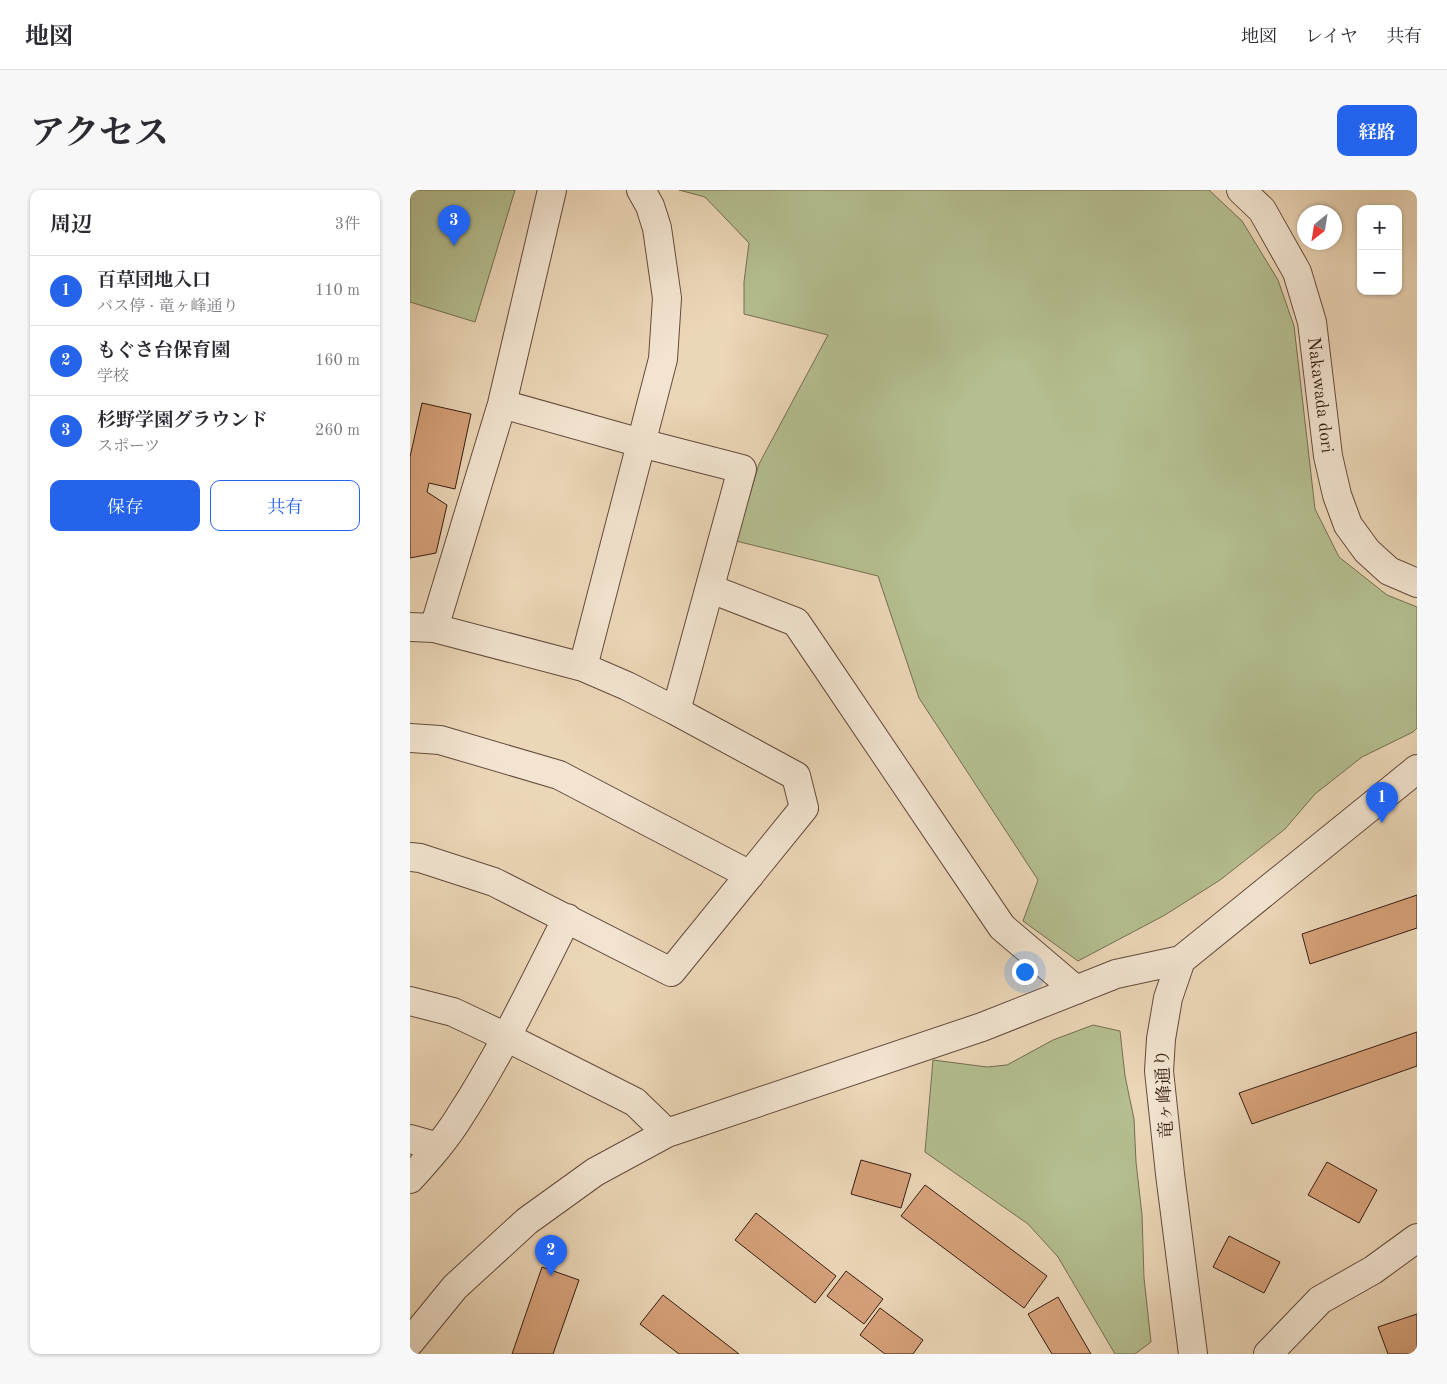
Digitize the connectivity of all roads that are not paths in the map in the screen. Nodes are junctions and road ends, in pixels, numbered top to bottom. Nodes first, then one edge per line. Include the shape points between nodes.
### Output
1 (552, 190) edge
2 (642, 190) edge
3 (1250, 193) edge
4 (502, 404) junction
5 (641, 443) junction
6 (1417, 583) edge
7 (710, 589) junction
8 (422, 627) edge
9 (583, 667) junction
10 (676, 711) junction
11 (410, 738) edge
12 (1417, 769) edge
13 (410, 857) edge
14 (750, 876) junction
15 (567, 918) junction
16 (1181, 960) junction
17 (1076, 990) junction
18 (410, 1000) edge
19 (506, 1037) junction
20 (667, 1133) junction
21 (410, 1139) edge
22 (438, 1147) junction
23 (410, 1179) edge
24 (1417, 1238) edge
25 (410, 1342) edge
26 (1193, 1354) edge
27 (1268, 1354) edge

1 - 4 street
2 - 5 street via 657,228 667,298 663,359
3 - 6 street, Nakawada dori via 1297,272 1312,322 1328,456 1348,525 1389,571
4 - 5 street
4 - 8 street
5 - 7 street via 742,469
5 - 9 street
7 - 10 street
7 - 17 street via 796,622 1002,926
8 - 9 street
9 - 10 street
10 - 14 street via 796,776 804,808
11 - 14 street via 440,740 558,775
12 - 16 street
13 - 15 street via 494,882
14 - 15 street via 671,972
15 - 19 street
16 - 17 street via 1116,974
16 - 26 street, 竜ヶ峰通り via 1168,998 1159,1071
17 - 20 street via 982,1027
18 - 19 street via 453,1012
19 - 20 street via 635,1102
19 - 22 street via 460,1117
20 - 25 street via 595,1172 527,1221 455,1287
21 - 22 street
22 - 23 street
24 - 27 street via 1373,1270 1320,1300

